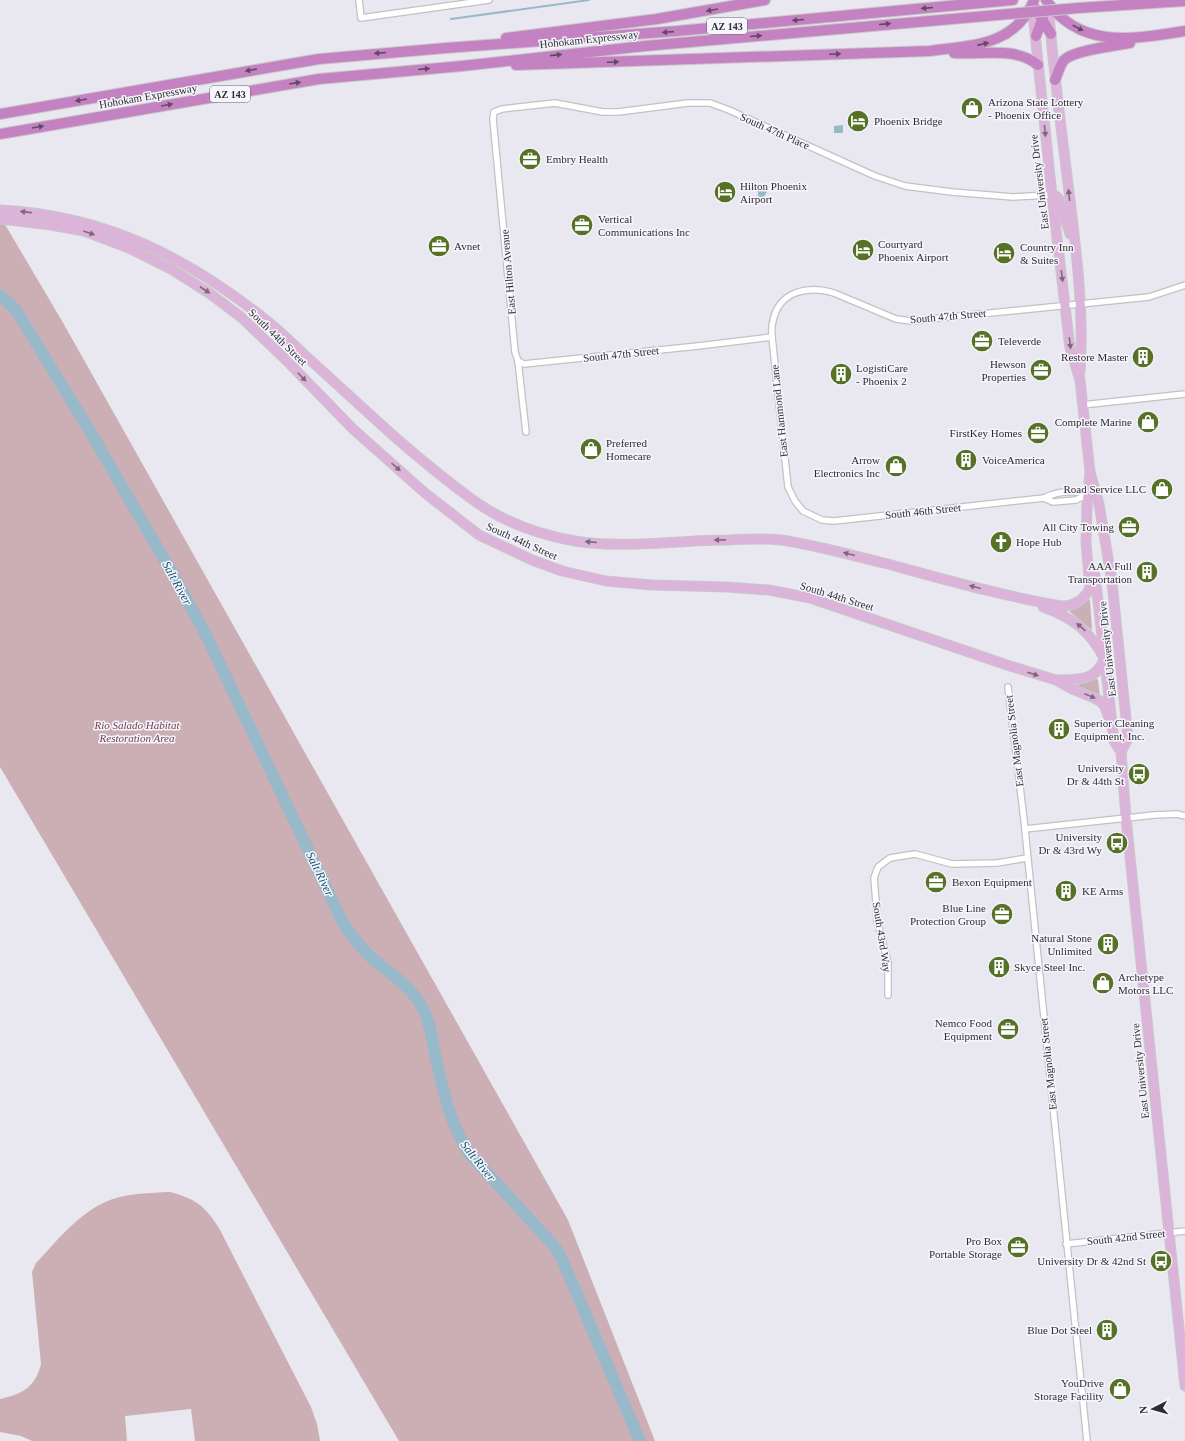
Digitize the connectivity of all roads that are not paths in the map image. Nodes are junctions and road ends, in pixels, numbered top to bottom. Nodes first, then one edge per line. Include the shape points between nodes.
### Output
1 (359, 0) edge
2 (489, 0) edge
3 (765, 0) edge
4 (1008, 0) edge
5 (1013, 0) edge
6 (1031, 1) edge
7 (1048, 1) edge
8 (1185, 1) edge
9 (1185, 6) edge
10 (1078, 8) junction
11 (1042, 20) junction
12 (1185, 31) edge
13 (1050, 34) junction
14 (1160, 35) junction
15 (1036, 36) junction
16 (446, 48) junction
17 (930, 51) junction
18 (1038, 65) junction
19 (462, 66) junction
20 (1055, 80) junction
21 (494, 112) joint
22 (0, 114) edge
23 (0, 134) edge
24 (1052, 195) junction
25 (0, 210) edge
26 (0, 219) edge
27 (52, 220) junction
28 (1076, 255) junction
29 (1185, 285) edge
30 (1081, 303) junction
31 (1066, 304) junction
32 (778, 308) joint
33 (772, 337) junction
34 (518, 361) junction
35 (1080, 380) junction
36 (1185, 394) edge
37 (1082, 404) junction
38 (526, 432) dead end
39 (1092, 493) junction
40 (1044, 498) junction
41 (1087, 505) junction
42 (803, 511) joint
43 (1012, 597) junction
44 (1120, 656) junction
45 (1104, 658) junction
46 (1056, 680) junction
47 (1008, 687) dead end
48 (1112, 724) junction
49 (1121, 752) junction
50 (1185, 816) edge
51 (1126, 818) junction
52 (1025, 829) junction
53 (1027, 858) junction
54 (888, 994) dead end
55 (1185, 1231) edge
56 (1169, 1232) junction
57 (1066, 1244) junction
58 (1185, 1386) edge
59 (1087, 1441) edge

1 - 2 street via 361,18
3 -> 16 highway via 657,20 505,38
4 - 5 highway, Hohokam Expressway / AZ 143
4 -> 16 highway, Hohokam Expressway / AZ 143 via 677,31
6 - 11 highway
6 - 15 main road, East University Drive
17 -> 6 highway via 980,44 1000,38 1021,22
7 - 11 highway
7 - 13 main road, East University Drive
7 -> 14 highway via 1058,15 1087,33 1100,37
8 - 10 highway, Hohokam Expressway / AZ 143
9 - 10 highway
19 -> 10 highway, Hohokam Expressway / AZ 143, bridge via 645,46
11 - 13 highway
11 - 15 highway
12 - 14 highway
13 - 20 main road, East University Drive
14 - 20 highway via 1072,54 1063,61
15 - 18 main road, East University Drive
16 -> 22 highway, Hohokam Expressway / AZ 143 via 296,63
17 - 18 highway via 968,54 1012,53 1026,56
19 -> 17 highway
18 -> 24 main road, East University Drive
23 -> 19 highway, Hohokam Expressway / AZ 143 via 311,80
28 -> 20 main road, East University Drive
21 - 24 street, South 47th Place via 555,103 603,112 710,103 876,176 905,186 1013,197
21 - 34 street, East Hilton Avenue via 515,352
24 - 28 main road via 1059,199
24 -> 31 main road, East University Drive
27 -> 25 main road, South 44th Street via 26,212
26 - 27 main road, South 44th Street
43 -> 27 main road, South 44th Street via 830,549 784,541 768,539 614,544 576,541 531,530 481,507 415,456 274,327 189,266 115,232
27 -> 46 main road, South 44th Street via 128,248 171,269 210,293 286,359 353,429 425,493 479,535 532,560 562,571 606,581 769,590 810,598
28 - 30 main road, East University Drive
29 - 30 street, South 47th Street via 1149,297
30 - 31 street, South 47th Street
30 - 35 main road, East University Drive
31 - 32 street, South 47th Street via 911,321 896,319 834,293 811,289 796,292 786,298
31 -> 35 main road, East University Drive via 1070,348
32 - 33 street, East Hammond Lane via 772,321
33 - 34 street, South 47th Street via 524,364
33 - 42 street, East Hammond Lane via 788,487
34 - 38 street, East Hilton Avenue
35 - 37 main road, East University Drive
36 - 37 street
37 - 39 main road, East University Drive
39 - 40 street, South 46th Street via 1053,493
39 - 40 street, South 46th Street via 1076,500 1053,502
39 - 41 main road, East University Drive
39 - 44 main road, East University Drive via 1099,504 1112,582
40 - 42 street, South 46th Street via 834,521 822,520
41 - 43 main road via 1086,543 1090,583 1087,594 1078,603 1068,606
41 - 45 main road, East University Drive
45 -> 43 main road via 1078,624 1050,610
44 - 45 main road
44 - 49 main road, East University Drive via 1128,738
45 - 46 main road via 1098,671 1085,678
45 - 48 main road, East University Drive
46 -> 48 main road via 1072,690 1100,701
47 - 52 street, East Magnolia Street
48 - 49 main road, East University Drive via 1114,741
49 - 51 main road, East University Drive
50 - 51 street via 1177,814
51 - 52 street
51 - 56 main road, East University Drive
52 - 53 street, East Magnolia Street
53 - 54 street, South 43rd Way via 997,863 952,864 915,854 890,858 878,868 874,878 876,908 888,963
53 - 57 street, East Magnolia Street
55 - 56 street, South 42nd Street
56 - 57 street, South 42nd Street
56 - 58 main road, East University Drive
57 - 59 street, East Magnolia Street

